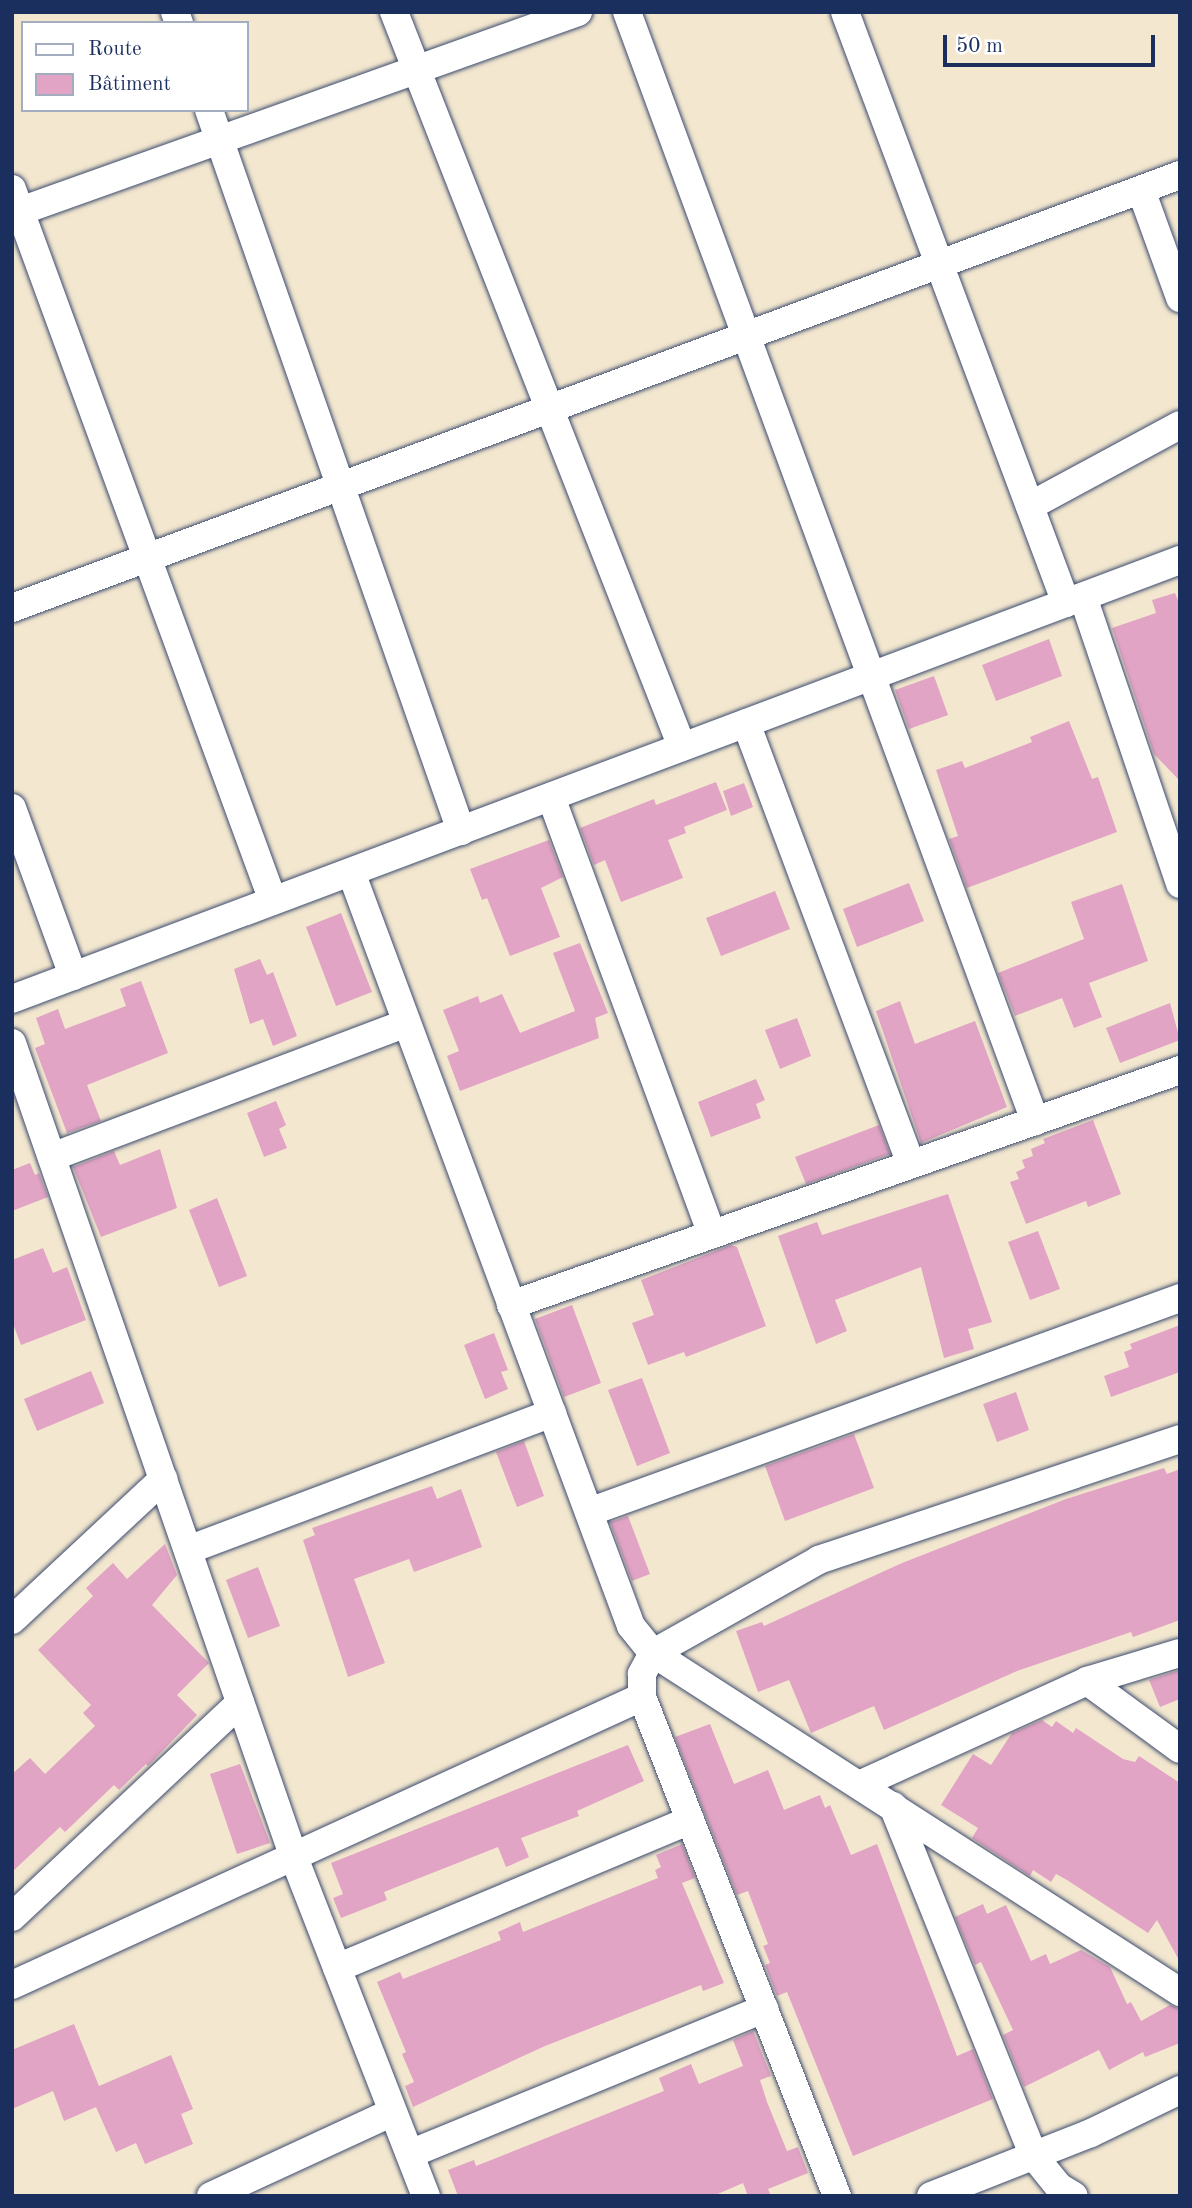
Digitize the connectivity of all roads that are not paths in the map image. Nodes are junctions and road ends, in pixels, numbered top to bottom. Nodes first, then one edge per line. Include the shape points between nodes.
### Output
1 (394, 12) edge
2 (578, 12) edge
3 (627, 12) edge
4 (845, 12) edge
5 (416, 70) junction
6 (210, 112) edge
7 (220, 140) junction
8 (1180, 176) edge
9 (1141, 190) junction
10 (15, 205) edge
11 (939, 265) junction
12 (1180, 298) edge
13 (746, 336) junction
14 (550, 409) junction
15 (1180, 425) edge
16 (341, 486) junction
17 (1030, 506) junction
18 (147, 558) junction
19 (1180, 560) edge
20 (1075, 600) junction
21 (12, 608) edge
22 (872, 676) junction
23 (746, 723) junction
24 (682, 747) junction
25 (551, 797) junction
26 (12, 808) edge
27 (461, 831) junction
28 (351, 872) junction
29 (1180, 884) edge
30 (273, 901) junction
31 (73, 976) junction
32 (12, 999) edge
33 (407, 1023) junction
34 (12, 1043) edge
35 (1180, 1070) edge
36 (1035, 1121) junction
37 (52, 1157) junction
38 (911, 1164) junction
39 (712, 1234) junction
40 (1180, 1298) edge
41 (511, 1305) junction
42 (552, 1413) junction
43 (1180, 1439) edge
44 (163, 1479) junction
45 (589, 1512) junction
46 (188, 1550) junction
47 (12, 1620) edge
48 (653, 1653) junction
49 (1180, 1653) edge
50 (1087, 1681) junction
51 (642, 1697) junction
52 (240, 1703) junction
53 (1180, 1749) edge
54 (859, 1784) junction
55 (893, 1806) junction
56 (690, 1820) junction
57 (293, 1855) junction
58 (12, 1917) edge
59 (337, 1968) junction
60 (12, 1985) edge
61 (1180, 1992) edge
62 (764, 2009) junction
63 (1180, 2090) edge
64 (393, 2112) junction
65 (410, 2154) junction
66 (1033, 2155) junction
67 (251, 2186) edge
68 (211, 2196) edge
69 (426, 2196) edge
70 (837, 2196) edge
71 (932, 2196) edge
72 (1074, 2196) edge

1 - 5 street
2 - 5 street
3 - 13 street
4 - 11 street
5 - 7 street
5 - 14 street
6 - 7 street
7 - 10 street
7 - 16 street
8 - 9 street
9 - 11 street
9 - 12 street
10 - 18 street
11 - 13 street
11 - 17 street
13 - 14 street
13 - 22 street
14 - 16 street
14 - 24 street
15 - 17 street
16 - 18 street
16 - 27 street
17 - 20 street
18 - 21 street
18 - 30 street
19 - 20 street
20 - 22 street
20 - 29 street
22 - 23 street
22 - 36 street
23 - 24 street
23 - 38 street
24 - 25 street
25 - 27 street
25 - 39 street
26 - 31 street
27 - 28 street
28 - 30 street
28 - 33 street
30 - 31 street
31 - 32 street
33 - 37 street
33 - 41 street
34 - 37 street
35 - 36 street
36 - 38 street
37 - 44 street
38 - 39 street
39 - 41 street
40 - 45 street
41 - 42 street
42 - 45 street
42 - 46 street
43 - 48 street via 820,1560
44 - 46 street
44 - 47 street
45 - 48 street via 631,1626
46 - 52 street
48 - 51 street via 642,1674
48 - 54 street
49 - 50 street
50 - 53 street
50 - 54 street
51 - 56 street
51 - 57 street
52 - 57 street
52 - 58 street
54 - 55 street
55 - 61 street
55 - 66 street
56 - 59 street
56 - 62 street
57 - 59 street
57 - 60 street
59 - 64 street
62 - 65 street
62 - 70 street
63 - 66 street
64 - 65 street
64 - 67 street
65 - 69 street
66 - 71 street
66 - 72 street via 1059,2187
67 - 68 street

